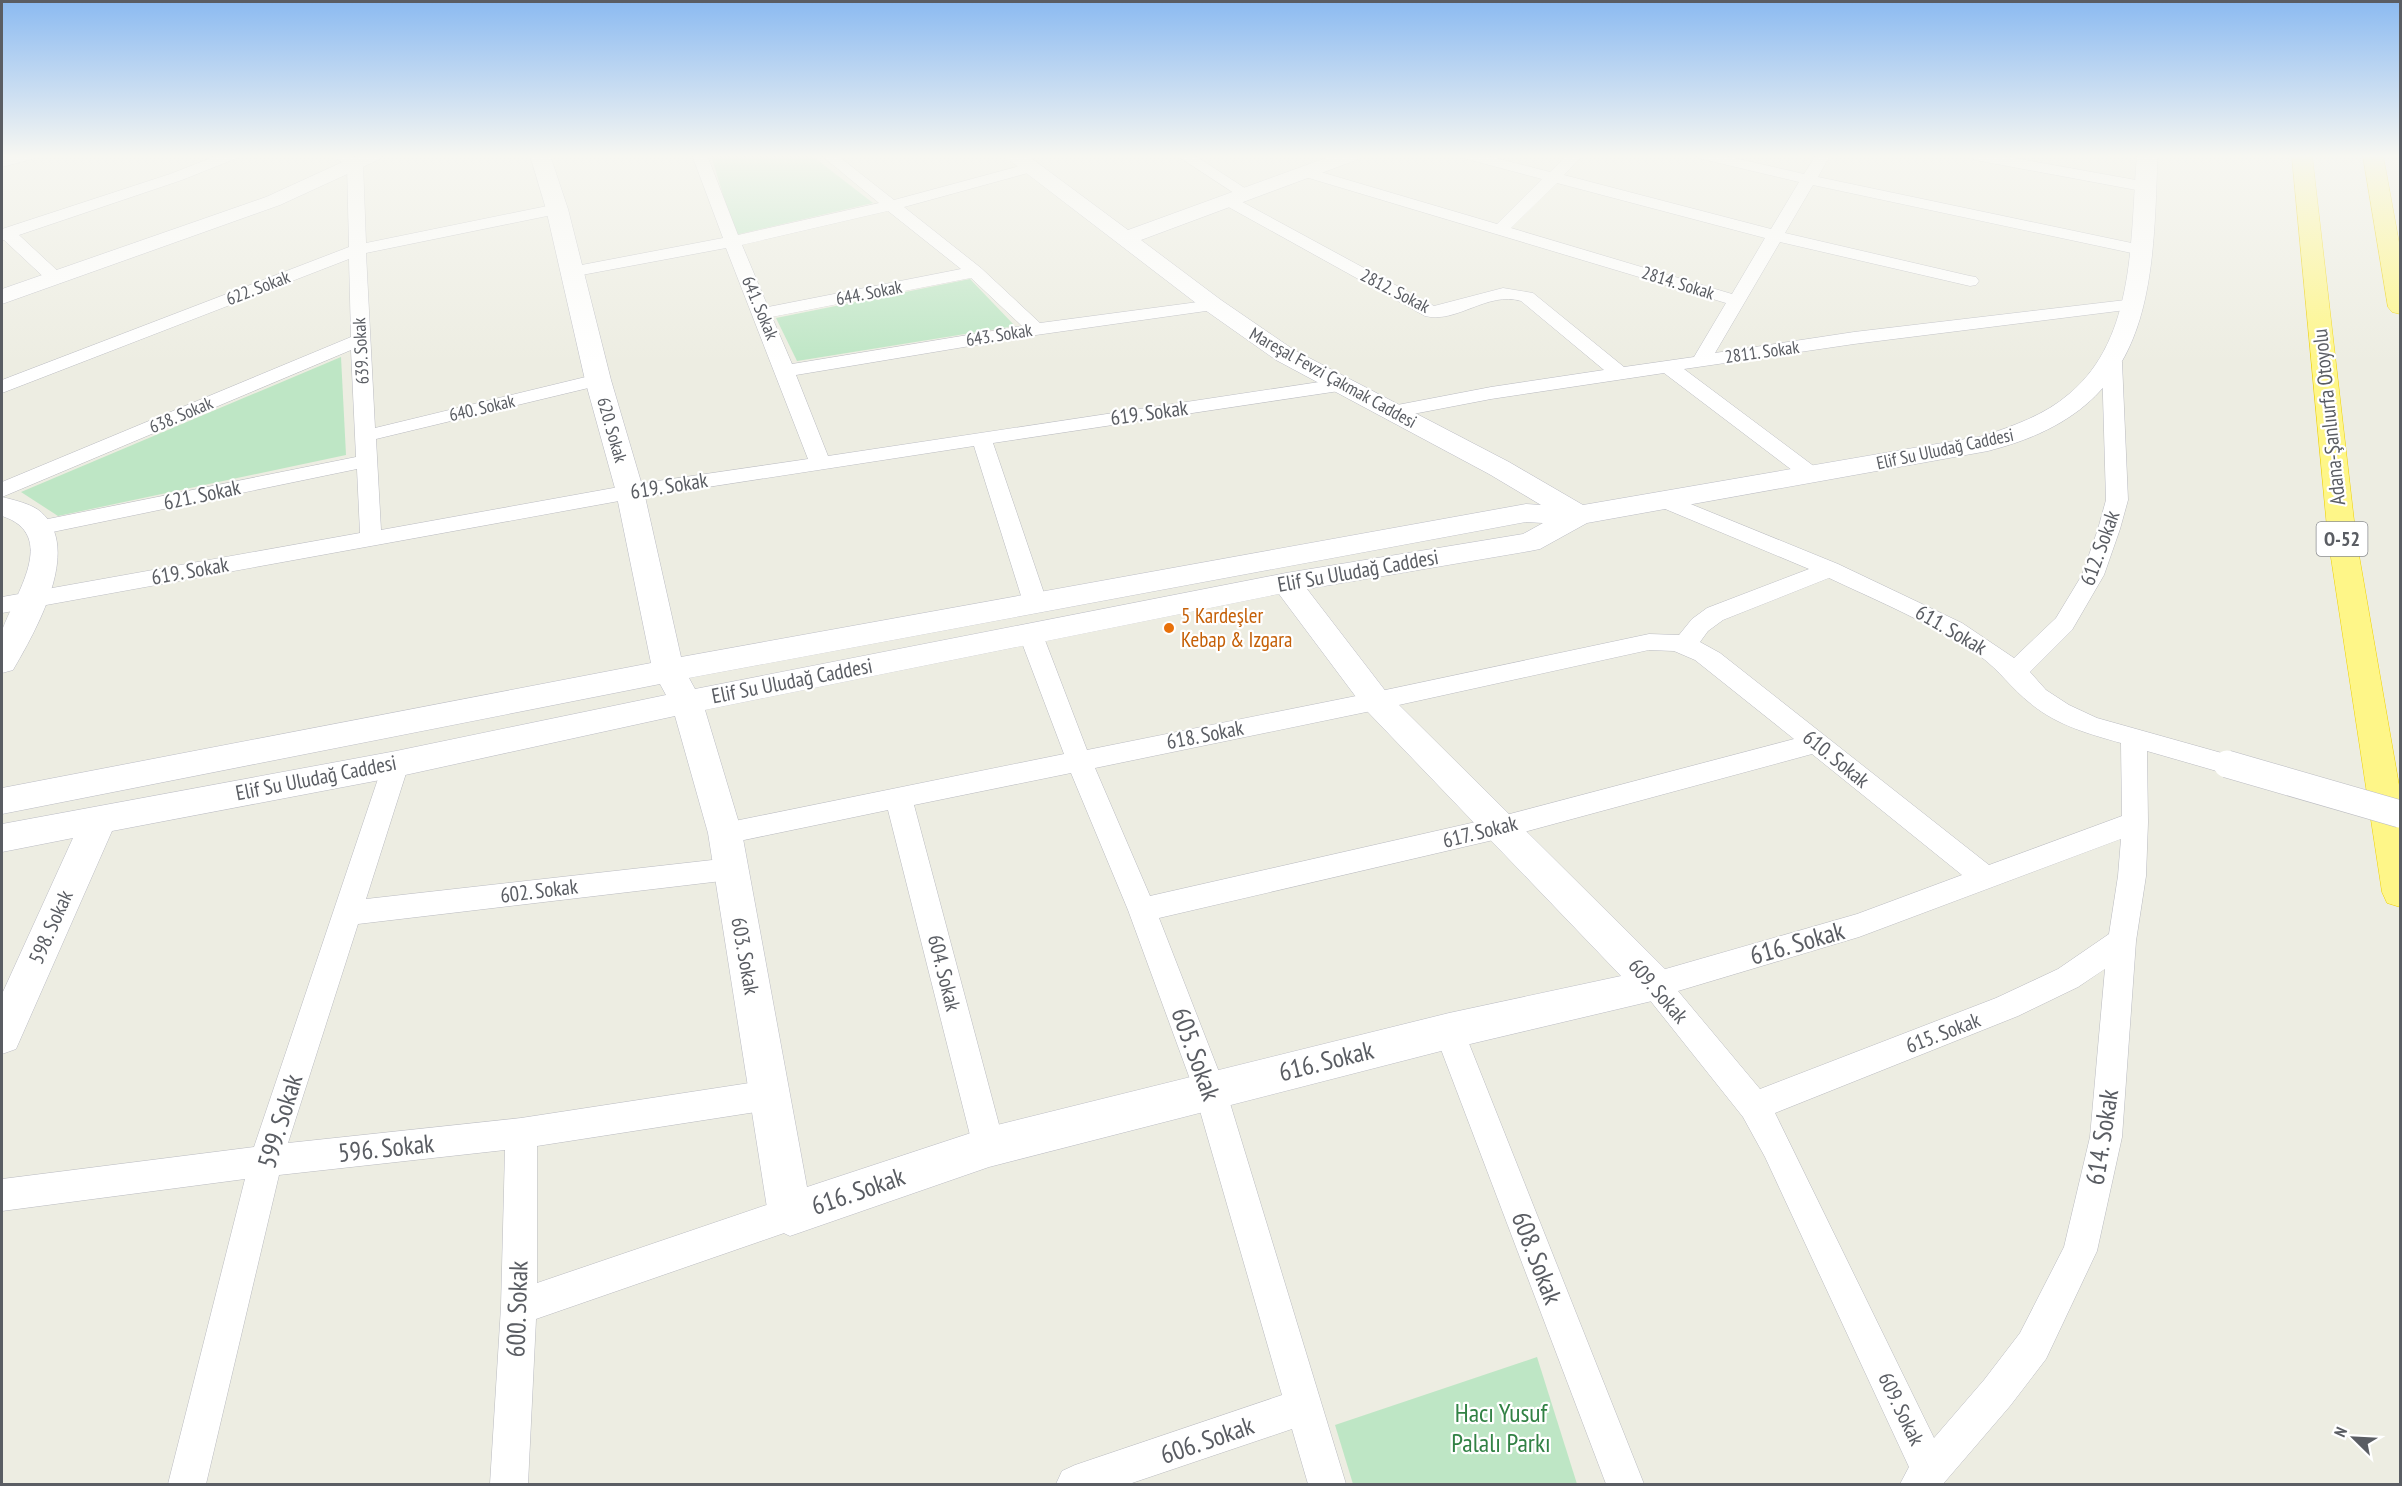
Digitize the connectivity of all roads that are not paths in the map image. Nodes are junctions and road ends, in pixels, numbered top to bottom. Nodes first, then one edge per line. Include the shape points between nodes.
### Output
1 (33, 224) edge
2 (210, 224) edge
3 (357, 224) edge
4 (482, 224) edge
5 (560, 224) edge
6 (725, 224) edge
7 (808, 224) edge
8 (917, 224) edge
9 (1108, 224) edge
10 (1164, 224) edge
11 (1282, 224) edge
12 (1485, 224) edge
13 (1506, 224) edge
14 (1732, 224) edge
15 (1783, 224) edge
16 (2020, 224) edge
17 (2143, 224) edge
18 (2309, 224) edge
19 (2385, 224) edge
20 (1501, 229) junction
21 (4, 234) edge
22 (1776, 236) junction
23 (1126, 238) junction
24 (731, 242) junction
25 (357, 250) junction
26 (2141, 250) junction
27 (571, 272) junction
28 (975, 272) junction
29 (55, 278) junction
30 (1970, 280) dead end
31 (2, 297) edge
32 (1738, 301) junction
33 (2134, 304) junction
34 (1213, 306) junction
35 (2400, 307) edge
36 (762, 314) junction
37 (1036, 329) junction
38 (360, 340) junction
39 (1701, 361) junction
40 (2112, 362) junction
41 (1670, 368) junction
42 (786, 371) junction
43 (1619, 373) junction
44 (598, 380) junction
45 (1339, 385) junction
46 (2, 387) edge
47 (1392, 412) junction
48 (365, 436) junction
49 (981, 438) junction
50 (367, 461) junction
51 (820, 462) junction
52 (1812, 475) junction
53 (2, 490) edge
54 (630, 492) junction
55 (1666, 501) junction
56 (2, 506) edge
57 (1579, 514) junction
58 (38, 528) junction
59 (370, 538) junction
60 (1830, 569) junction
61 (1286, 583) junction
62 (31, 600) junction
63 (1035, 602) junction
64 (2, 604) edge
65 (1031, 635) junction
66 (1685, 644) junction
67 (2, 662) edge
68 (668, 671) junction
69 (2015, 672) junction
70 (1376, 701) junction
71 (687, 702) junction
72 (2134, 736) junction
73 (1816, 743) junction
74 (1079, 761) junction
75 (396, 764) junction
76 (899, 800) junction
77 (2, 801) edge
78 (2400, 814) edge
79 (100, 818) junction
80 (2135, 822) junction
81 (1502, 827) junction
82 (2, 838) edge
83 (728, 851) junction
84 (1984, 877) junction
85 (2400, 892) edge
86 (1142, 910) junction
87 (347, 913) junction
88 (2122, 941) junction
89 (1655, 984) junction
90 (1449, 1031) junction
91 (2, 1036) edge
92 (1210, 1090) junction
93 (769, 1095) junction
94 (1754, 1106) junction
95 (521, 1133) junction
96 (989, 1147) junction
97 (266, 1161) junction
98 (2, 1195) edge
99 (790, 1214) junction
100 (519, 1307) junction
101 (1305, 1406) junction
102 (1924, 1477) edge
103 (187, 1485) edge
104 (510, 1485) edge
105 (1075, 1485) edge
106 (1327, 1485) edge
107 (1625, 1485) edge

1 - 21 street
2 - 29 main road
3 - 25 street, 639. Sokak
4 - 25 street, 622. Sokak
5 - 27 main road, 620. Sokak
6 - 24 street, 641. Sokak
7 - 24 street
8 - 28 street
9 - 23 main road, Mareşal Fevzi Çakmak Caddesi
10 - 23 main road
11 - 43 street, 2812. Sokak via 1431,312 1444,312 1508,292 1527,297
12 - 20 street, 2814. Sokak
13 - 20 street
14 - 22 street
15 - 22 street
16 - 26 street
17 - 26 main road, Elif Su Uludağ Caddesi
18 - 85 highway, Adana-Şanlıurfa Otoyolu / O-52 via 2342,538
19 - 35 highway
20 - 32 street, 2814. Sokak
21 - 29 street
22 - 30 street
22 - 32 street
23 - 34 main road, Mareşal Fevzi Çakmak Caddesi
24 - 27 street
24 - 36 street, 641. Sokak
25 - 38 street, 639. Sokak
25 - 46 street, 622. Sokak
26 - 33 main road, Elif Su Uludağ Caddesi
27 - 44 main road, 620. Sokak
28 - 36 street, 644. Sokak
28 - 37 street
29 - 31 main road
32 - 39 street
33 - 39 street, 2811. Sokak
33 - 40 main road, Elif Su Uludağ Caddesi
34 - 37 street, 643. Sokak
34 - 45 main road, Mareşal Fevzi Çakmak Caddesi
36 - 42 street, 641. Sokak
37 - 42 street, 643. Sokak
38 - 48 street, 639. Sokak
38 - 53 street, 638. Sokak
39 - 41 street, 2811. Sokak
40 - 52 main road, Elif Su Uludağ Caddesi via 2086,394 2044,423 2019,434
40 - 69 street, 612. Sokak via 2117,500 2109,529 2093,575 2064,624
41 - 43 street, 2811. Sokak
41 - 52 street
42 - 51 street, 641. Sokak
43 - 47 street, 2811. Sokak
44 - 48 street, 640. Sokak
44 - 54 main road, 620. Sokak
45 - 47 main road, Mareşal Fevzi Çakmak Caddesi
45 - 49 street, 619. Sokak
47 - 57 main road, Mareşal Fevzi Çakmak Caddesi
48 - 50 street, 639. Sokak
49 - 51 street, 619. Sokak
49 - 63 street
50 - 58 street, 621. Sokak
50 - 59 street, 639. Sokak
51 - 54 street, 619. Sokak
52 - 55 main road, Elif Su Uludağ Caddesi
54 - 59 street, 619. Sokak
54 - 68 main road, 620. Sokak
55 - 57 main road, Elif Su Uludağ Caddesi
55 - 60 street, 611. Sokak
56 - 58 main road via 32,519
57 - 61 main road, Elif Su Uludağ Caddesi via 1530,542
57 - 63 main road, Elif Su Uludağ Caddesi via 1526,513
58 - 62 main road via 43,539 44,563
59 - 62 street, 619. Sokak
60 - 66 street via 1715,614
60 - 69 street, 611. Sokak via 1954,629
61 - 65 main road, Elif Su Uludağ Caddesi
61 - 70 main road, 609. Sokak
62 - 64 street, 619. Sokak
62 - 67 main road
63 - 68 main road, Elif Su Uludağ Caddesi
65 - 71 main road, Elif Su Uludağ Caddesi
65 - 74 street, 605. Sokak
66 - 70 street, 618. Sokak via 1649,642
66 - 73 street, 610. Sokak via 1711,659
68 - 71 main road, 620. Sokak
68 - 77 main road, Elif Su Uludağ Caddesi
69 - 72 street, 611. Sokak via 2037,696 2060,712 2090,725
70 - 74 street, 618. Sokak
70 - 81 main road, 609. Sokak
71 - 75 main road, Elif Su Uludağ Caddesi
71 - 83 main road, 603. Sokak
72 - 78 street, 611. Sokak, bridge
72 - 80 street, 614. Sokak
73 - 81 street, 617. Sokak
73 - 84 street, 610. Sokak
74 - 76 street, 618. Sokak
74 - 86 street, 605. Sokak
75 - 79 main road, Elif Su Uludağ Caddesi
75 - 87 street, 599. Sokak
76 - 83 street, 618. Sokak
76 - 96 street, 604. Sokak
79 - 82 main road, Elif Su Uludağ Caddesi
79 - 91 main road, 598. Sokak
80 - 84 street, 616. Sokak
80 - 88 street, 614. Sokak
81 - 86 street, 617. Sokak
81 - 89 main road, 609. Sokak
83 - 87 street, 602. Sokak
83 - 93 main road, 603. Sokak
84 - 89 street, 616. Sokak via 1859,925
86 - 92 street, 605. Sokak
87 - 97 street, 599. Sokak
88 - 94 street, 615. Sokak via 2068,978 2007,1007
88 - 102 street, 614. Sokak via 2106,1137 2080,1251 2034,1346
89 - 90 main road, 616. Sokak
89 - 94 street, 609. Sokak
90 - 92 main road, 616. Sokak
90 - 107 street, 608. Sokak
92 - 96 main road, 616. Sokak
92 - 101 street, 605. Sokak
93 - 95 street, 596. Sokak
93 - 99 main road, 603. Sokak
94 - 102 street, 609. Sokak via 1776,1146
95 - 97 street, 596. Sokak
95 - 100 street, 600. Sokak
96 - 99 main road, 616. Sokak
97 - 98 street, 596. Sokak
97 - 103 street, 599. Sokak
99 - 100 street, 616. Sokak
100 - 104 street, 600. Sokak
101 - 105 street, 606. Sokak
101 - 106 street, 605. Sokak

